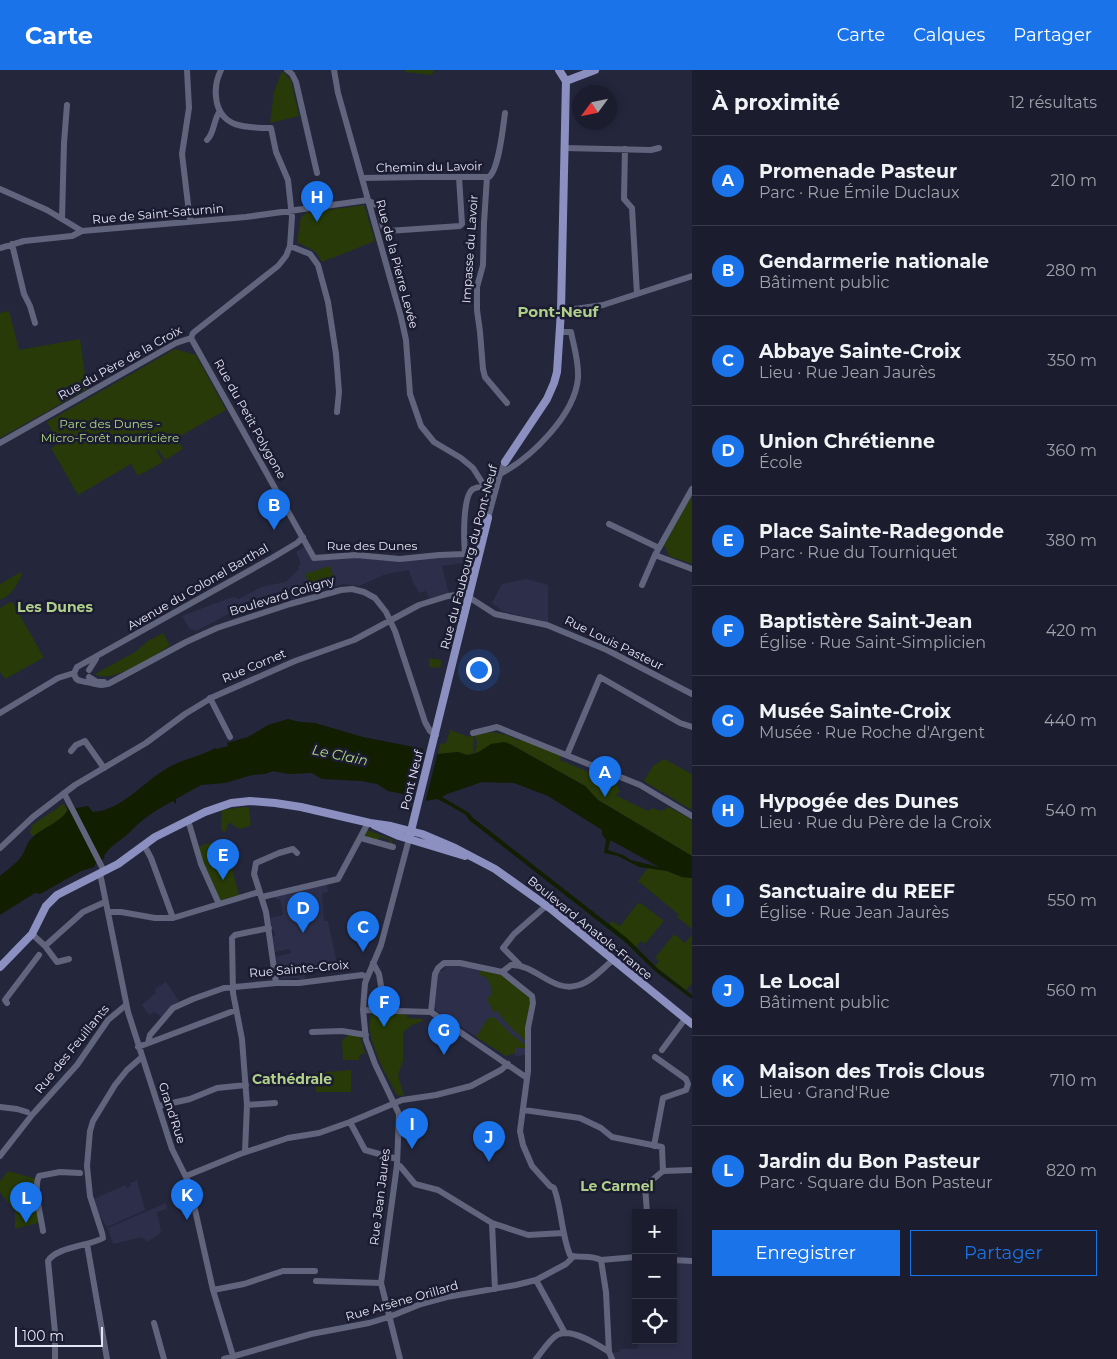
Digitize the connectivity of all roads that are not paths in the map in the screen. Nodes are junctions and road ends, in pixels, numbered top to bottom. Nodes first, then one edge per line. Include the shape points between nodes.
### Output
1 (187, 70) edge
2 (221, 70) edge
3 (287, 70) edge
4 (334, 70) edge
5 (559, 70) edge
6 (595, 70) edge
7 (583, 72) edge
8 (566, 81) junction
9 (67, 105) dead end
10 (220, 112) junction
11 (506, 113) dead end
12 (207, 140) dead end
13 (564, 148) junction
14 (625, 148) junction
15 (659, 148) dead end
16 (317, 173) dead end
17 (459, 177) junction
18 (488, 177) junction
19 (362, 178) junction
20 (0, 189) edge
21 (368, 200) junction
22 (291, 211) junction
23 (62, 219) junction
24 (190, 221) junction
25 (82, 231) junction
26 (12, 244) junction
27 (290, 246) junction
28 (0, 248) edge
29 (692, 276) edge
30 (637, 294) junction
31 (561, 311) junction
32 (35, 323) dead end
33 (561, 332) junction
34 (191, 338) junction
35 (507, 404) dead end
36 (337, 412) dead end
37 (0, 443) edge
38 (505, 462) joint
39 (500, 474) junction
40 (485, 486) junction
41 (496, 489) junction
42 (692, 489) edge
43 (488, 518) joint
44 (609, 524) dead end
45 (303, 537) junction
46 (657, 551) junction
47 (692, 569) edge
48 (642, 585) dead end
49 (469, 596) junction
50 (102, 654) junction
51 (82, 666) junction
52 (75, 676) junction
53 (88, 676) junction
54 (692, 694) edge
55 (210, 698) junction
56 (421, 710) junction
57 (0, 713) edge
58 (437, 724) junction
59 (692, 726) edge
60 (473, 734) dead end
61 (230, 737) dead end
62 (435, 739) junction
63 (71, 751) dead end
64 (567, 754) junction
65 (104, 768) junction
66 (64, 793) junction
67 (692, 816) edge
68 (188, 820) junction
69 (369, 823) junction
70 (410, 835) junction
71 (361, 838) junction
72 (144, 845) junction
73 (393, 847) dead end
74 (0, 848) edge
75 (297, 853) dead end
76 (102, 872) junction
77 (261, 894) junction
78 (105, 902) junction
79 (219, 904) junction
80 (546, 906) junction
81 (108, 912) junction
82 (172, 918) junction
83 (269, 928) junction
84 (32, 934) junction
85 (45, 948) junction
86 (39, 956) dead end
87 (69, 959) dead end
88 (614, 960) junction
89 (373, 963) junction
90 (519, 964) junction
91 (0, 967) edge
92 (502, 972) junction
93 (367, 977) junction
94 (276, 983) junction
95 (233, 986) junction
96 (4, 1003) edge
97 (126, 1005) junction
98 (236, 1010) junction
99 (363, 1010) junction
100 (385, 1010) junction
101 (431, 1012) junction
102 (685, 1019) junction
103 (692, 1024) edge
104 (312, 1032) dead end
105 (366, 1035) junction
106 (148, 1043) junction
107 (138, 1047) junction
108 (662, 1050) dead end
109 (142, 1057) junction
110 (655, 1058) dead end
111 (508, 1064) junction
112 (527, 1078) junction
113 (246, 1085) junction
114 (275, 1103) dead end
115 (395, 1103) junction
116 (247, 1105) junction
117 (158, 1106) junction
118 (0, 1107) edge
119 (524, 1110) junction
120 (27, 1112) dead end
121 (350, 1122) junction
122 (654, 1146) junction
123 (246, 1152) junction
124 (0, 1156) edge
125 (397, 1162) junction
126 (663, 1170) junction
127 (692, 1170) edge
128 (80, 1173) dead end
129 (186, 1176) junction
130 (647, 1209) edge
131 (492, 1223) junction
132 (44, 1231) dead end
133 (563, 1232) junction
134 (87, 1244) junction
135 (571, 1255) junction
136 (632, 1257) edge
137 (600, 1260) junction
138 (677, 1260) edge
139 (692, 1262) edge
140 (315, 1271) dead end
141 (536, 1280) junction
142 (316, 1281) dead end
143 (381, 1283) junction
144 (495, 1289) junction
145 (213, 1290) junction
146 (389, 1317) junction
147 (154, 1323) dead end
148 (565, 1333) junction
149 (233, 1356) junction
150 (610, 1356) edge
151 (55, 1359) edge
152 (107, 1359) edge
153 (164, 1359) edge
154 (224, 1359) edge
155 (400, 1359) edge
156 (536, 1359) edge

1 - 24 street via 189,108 182,154
2 - 10 street via 216,87
3 - 16 street via 296,82
4 - 19 street, Rue de la Pierre Levée
5 - 8 main road
6 - 7 main road
7 - 8 main road
8 - 13 main road, Rue du Faubourg du Pont-Neuf
9 - 23 street
10 - 12 street
10 - 22 street via 240,126 271,128 276,152 288,180
11 - 18 street, Chemin du Lavoir via 493,174
13 - 14 street
13 - 31 main road, Rue du Faubourg du Pont-Neuf
14 - 15 street
14 - 30 street via 624,199 632,208
17 - 18 street, Chemin du Lavoir
17 - 19 street, Chemin du Lavoir
17 - 21 street via 460,226 388,231 383,227 379,207
18 - 35 street, Impasse du Lavoir via 477,310 485,376
19 - 21 street, Rue de la Pierre Levée
20 - 23 street
21 - 22 street
21 - 40 street, Rue de la Pierre Levée via 401,317 410,394 421,426 434,442 472,468
22 - 24 street, Rue de Saint-Saturnin
22 - 27 street
23 - 25 street
24 - 25 street, Rue de Saint-Saturnin
25 - 26 street, Rue de Saint-Saturnin via 72,236
26 - 28 street, Rue de Saint-Saturnin
26 - 32 street
27 - 34 street, Rue du Père de la Croix via 278,266 193,333
27 - 36 street via 310,254 318,265 336,354
29 - 30 street
30 - 31 street via 599,306
31 - 33 main road, Rue du Faubourg du Pont-Neuf
33 - 38 main road, Rue du Faubourg du Pont-Neuf via 557,372 551,391
33 - 39 street via 571,332 577,359 578,375 572,401 551,434
34 - 37 street, Rue du Père de la Croix via 176,343
34 - 45 street, Rue du Petit Polygone
38 - 39 street, Rue du Faubourg du Pont-Neuf
39 - 41 street, Rue du Faubourg du Pont-Neuf
40 - 41 street
40 - 45 street, Rue des Dunes via 474,488 469,493 464,516 465,554 400,559 356,555 316,558
41 - 43 street, Rue du Faubourg du Pont-Neuf
42 - 46 street
43 - 49 main road, Rue du Faubourg du Pont-Neuf
44 - 46 street
45 - 50 street, Avenue du Colonel Barthal
46 - 47 street
46 - 48 street
49 - 54 street, Rue Louis Pasteur via 495,614 547,624 607,650
49 - 55 street, Rue Cornet via 462,594 419,605 354,640
49 - 58 main road, Rue du Faubourg du Pont-Neuf
50 - 51 street, Avenue du Colonel Barthal
50 - 53 street, Avenue du Colonel Barthal via 94,661
51 - 52 street, Avenue du Colonel Barthal via 77,667
51 - 53 street
52 - 53 street via 80,681
52 - 57 street via 38,691
53 - 56 street, Boulevard Coligny via 100,686 217,628 290,604 352,589 370,596 382,606 395,632
55 - 61 street
55 - 65 street, Rue Cornet
56 - 58 street via 428,720
56 - 62 street, Boulevard Coligny
58 - 62 main road, Rue du Faubourg du Pont-Neuf
59 - 64 street via 680,723 600,677
60 - 64 street via 497,727
62 - 70 main road, Pont Neuf
63 - 65 street via 85,741
64 - 67 street via 640,785
65 - 66 street, Rue Cornet
66 - 74 street, Rue Cornet
66 - 76 street
68 - 69 main road, Boulevard Anatole-France via 221,806 250,801 301,807
68 - 72 main road, Boulevard Anatole-France
68 - 79 street via 201,864
69 - 70 main road, Boulevard Anatole-France via 384,831
69 - 71 street
70 - 80 main road, Boulevard Anatole-France via 479,860 504,874
70 - 89 street, Rue Jean Jaurès via 381,945
71 - 73 street
71 - 77 street via 338,879
72 - 76 main road, Boulevard Anatole-France
72 - 82 street
75 - 77 street via 293,848 256,863 254,874
76 - 78 street, Grand'Rue
76 - 84 main road, Boulevard Anatole-France via 53,897
77 - 79 street
77 - 83 street
78 - 81 street, Grand'Rue
78 - 85 street via 83,912
79 - 82 street
80 - 88 main road, Boulevard Anatole-France
80 - 90 street via 503,948
81 - 82 street
81 - 97 street, Grand'Rue
83 - 94 street
83 - 95 street via 233,936
84 - 85 street
84 - 91 main road, Boulevard Anatole-France
85 - 87 street via 57,962
86 - 96 street
88 - 90 street via 589,980 568,987 557,985
88 - 102 main road, Boulevard Anatole-France
89 - 93 street, Rue Jean Jaurès
89 - 100 street via 379,974
90 - 92 street via 511,964
92 - 101 street via 458,962 442,964 435,974
92 - 112 street via 533,999 528,1028
93 - 94 street, Rue Sainte-Croix
93 - 99 street, Rue Jean Jaurès
94 - 95 street, Rue Sainte-Croix
95 - 98 street
95 - 106 street, Rue Sainte-Croix via 173,1008 150,1035
97 - 107 street, Grand'Rue
97 - 124 street, Rue des Feuillants via 108,1020 77,1065
98 - 106 street
98 - 113 street
99 - 100 street
99 - 105 street, Rue Jean Jaurès
100 - 101 street
101 - 111 street
102 - 103 main road, Boulevard Anatole-France
102 - 108 street
104 - 105 street via 342,1031
105 - 115 street, Rue Jean Jaurès via 375,1064
106 - 107 street
107 - 109 street, Grand'Rue
109 - 117 street, Grand'Rue
109 - 134 street via 115,1084 93,1121 88,1166 90,1196 103,1238
110 - 122 street via 686,1079 688,1084 686,1090 664,1096
111 - 112 street
111 - 115 street via 471,1086
112 - 119 street
113 - 116 street
113 - 117 street via 218,1088
114 - 116 street
115 - 121 street
115 - 125 street, Rue Jean Jaurès via 399,1114
116 - 123 street
117 - 129 street, Grand'Rue via 172,1149
118 - 120 street
119 - 122 street via 580,1118 612,1137
119 - 133 street via 520,1131 523,1145 532,1166 554,1188
121 - 123 street
121 - 125 street via 366,1150
122 - 126 street via 663,1149
123 - 129 street
125 - 131 street via 416,1184 438,1190
125 - 143 street, Rue Jean Jaurès
126 - 127 street
126 - 130 street via 645,1186
128 - 132 street via 44,1174 37,1179
129 - 145 street, Grand'Rue
131 - 133 street via 528,1235
131 - 144 street
133 - 135 street
134 - 151 street via 52,1256 48,1261
134 - 152 street
135 - 137 street via 594,1256
135 - 141 street, Rue Arsène Orillard via 566,1264
136 - 137 street
137 - 150 street
138 - 139 street
140 - 145 street via 283,1271
141 - 144 street, Rue Arsène Orillard
141 - 148 street
142 - 143 street
143 - 146 street, Rue Jean Jaurès
144 - 146 street, Rue Arsène Orillard via 447,1297
145 - 149 street, Grand'Rue
146 - 149 street, Rue Arsène Orillard
146 - 155 street, Rue Jean Jaurès
147 - 153 street
148 - 150 street via 581,1336
148 - 156 street via 556,1336
149 - 154 street, Rue Arsène Orillard

